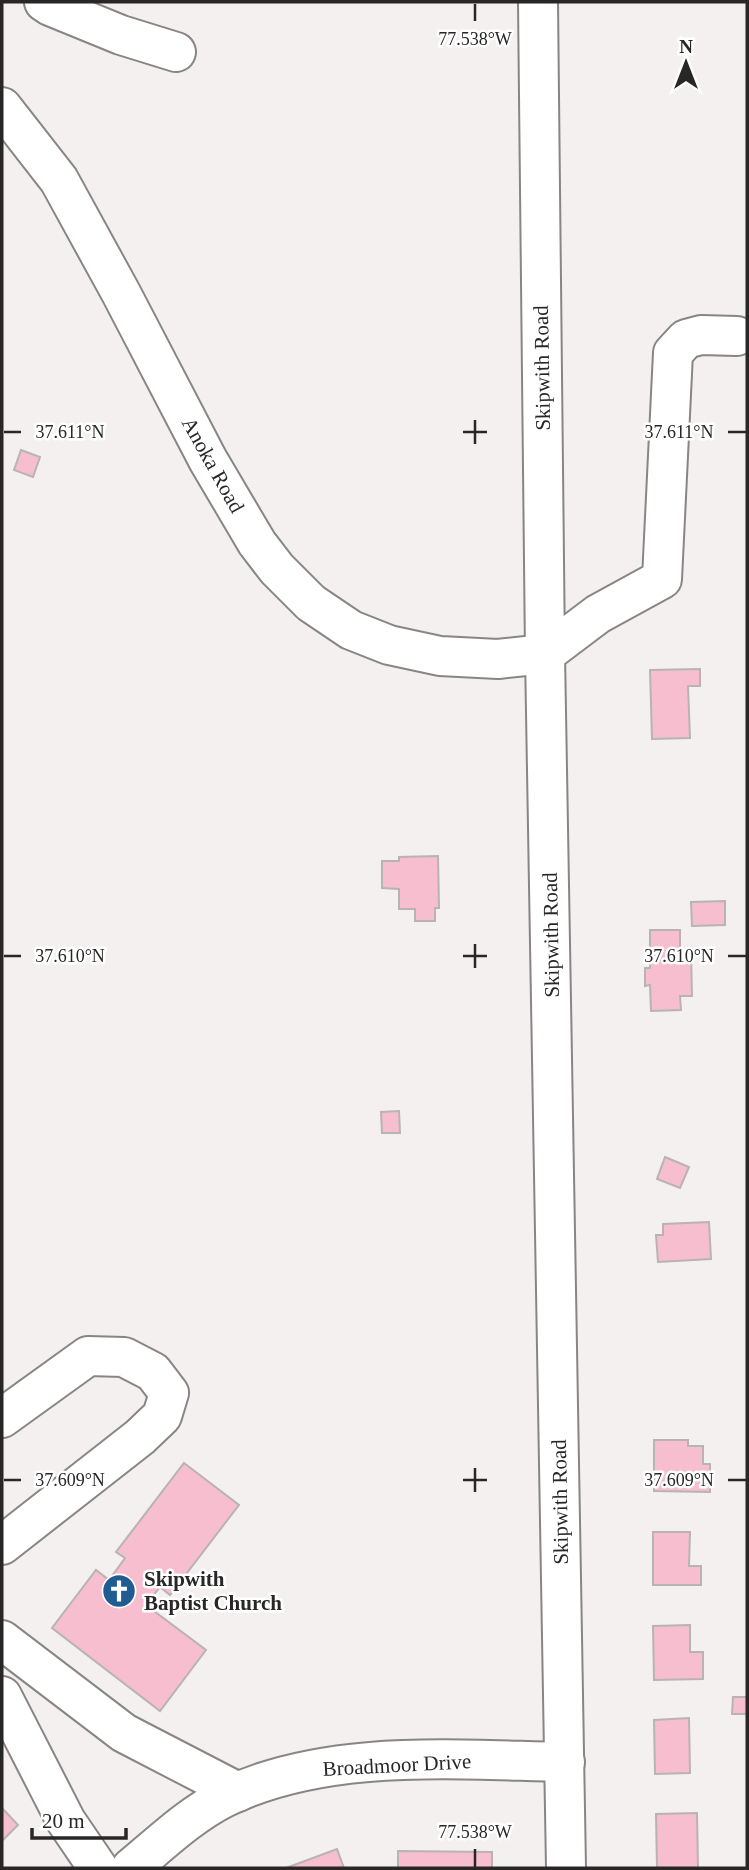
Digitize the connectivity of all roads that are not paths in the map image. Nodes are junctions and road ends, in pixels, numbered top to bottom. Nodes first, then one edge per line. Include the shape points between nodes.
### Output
1 (44, 2) edge
2 (538, 2) edge
3 (176, 52) dead end
4 (3, 114) edge
5 (737, 336) dead end
6 (545, 654) junction
7 (2, 1418) edge
8 (2, 1545) edge
9 (2, 1640) edge
10 (2, 1696) edge
11 (565, 1762) junction
12 (238, 1792) junction
13 (98, 1868) edge
14 (131, 1868) edge
15 (566, 1868) edge

1 - 3 main road via 121,35
2 - 6 main road, Skipwith Road
4 - 6 main road, Anoka Road via 59,180 257,543 311,603 351,629 389,645 440,656 498,659
5 - 6 main road via 701,335 686,339 673,353 662,579 598,614
6 - 11 main road, Skipwith Road
7 - 8 main road via 88,1356 124,1357 153,1371 169,1392 162,1416 140,1437
9 - 12 main road via 124,1733
10 - 13 main road via 66,1821
11 - 12 main road, Broadmoor Drive via 445,1760 346,1765 295,1773
11 - 15 main road, Skipwith Road
12 - 14 main road, Broadmoor Drive via 174,1833

